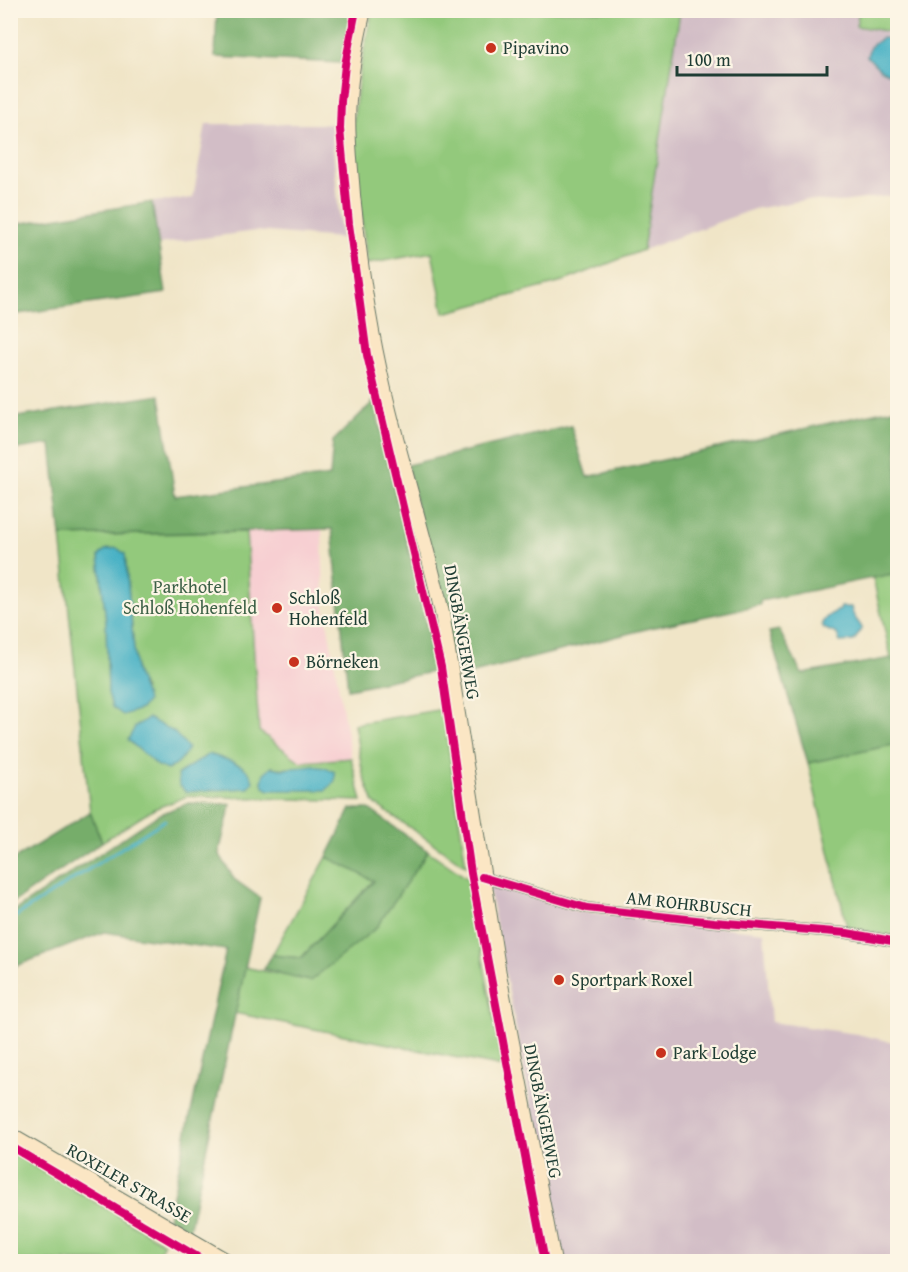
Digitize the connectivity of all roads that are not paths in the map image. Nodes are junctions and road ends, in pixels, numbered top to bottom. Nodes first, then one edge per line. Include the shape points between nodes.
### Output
1 (364, 10) edge
2 (482, 877) junction
3 (897, 942) edge
4 (10, 1135) edge
5 (229, 1262) edge
6 (554, 1262) edge

1 - 2 main road, DINGBÄNGERWEG via 348,102 356,223 379,363 442,614
2 - 3 street, AM ROHRBUSCH via 586,908 847,933
2 - 6 main road, DINGBÄNGERWEG
4 - 5 main road, ROXELER STRASSE

